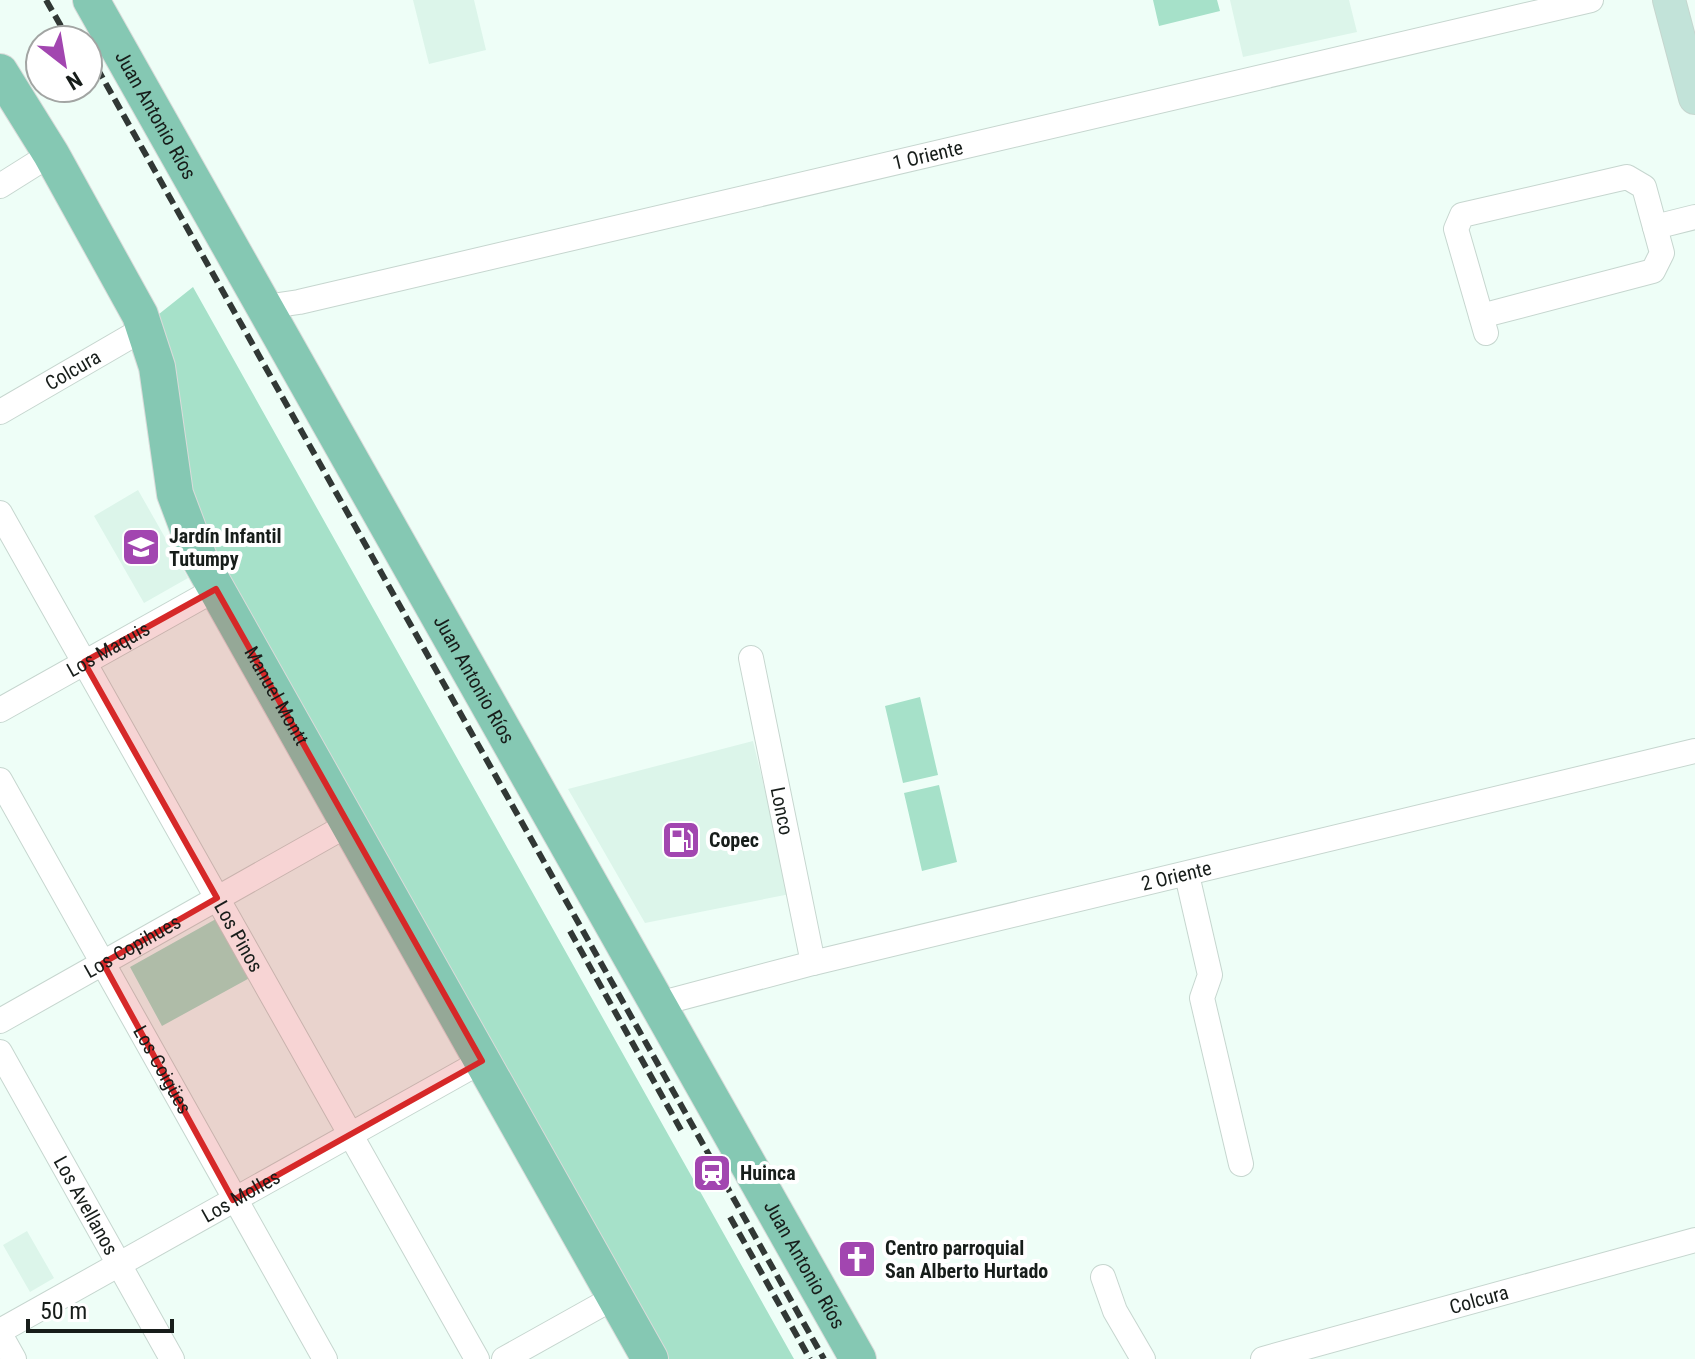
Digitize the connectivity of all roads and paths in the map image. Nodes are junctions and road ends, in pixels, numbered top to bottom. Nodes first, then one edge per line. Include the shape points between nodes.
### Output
1 (91, 0) edge
2 (1591, 0) edge
3 (1669, 0) edge
4 (0, 72) edge
5 (1695, 98) edge
6 (51, 154) junction
7 (0, 186) edge
8 (1695, 217) edge
9 (1655, 227) junction
10 (265, 307) junction
11 (145, 328) junction
12 (3, 403) edge
13 (0, 513) edge
14 (216, 589) junction
15 (751, 658) dead end
16 (84, 662) junction
17 (0, 710) edge
18 (1695, 751) edge
19 (0, 780) edge
20 (349, 824) junction
21 (1187, 875) junction
22 (217, 898) junction
23 (103, 963) junction
24 (813, 963) junction
25 (658, 1004) junction
26 (0, 1021) edge
27 (0, 1052) edge
28 (482, 1061) junction
29 (350, 1134) junction
30 (1241, 1164) dead end
31 (233, 1200) junction
32 (1695, 1240) edge
33 (117, 1265) junction
34 (1103, 1277) dead end
35 (615, 1297) junction
36 (0, 1333) edge
37 (14, 1359) edge
38 (172, 1359) edge
39 (325, 1359) edge
40 (477, 1359) edge
41 (504, 1359) edge
42 (650, 1359) edge
43 (858, 1359) edge
44 (1143, 1359) edge
45 (1263, 1359) edge

1 - 10 main road, Juan Antonio Ríos
2 - 10 street, 1 Oriente
3 - 5 street
4 - 6 main road, Manuel Montt
6 - 7 street
6 - 11 main road, Manuel Montt
8 - 9 street
9 - 9 street via 1644,187 1627,177 1467,212 1456,229 1483,325 1653,271 1662,253
10 - 25 main road, Juan Antonio Ríos
11 - 12 street, Colcura
11 - 14 main road, Manuel Montt via 161,389 175,494
13 - 16 street, Los Pinos
14 - 16 street, Los Maquis
14 - 20 main road, Manuel Montt
15 - 24 street, Lonco
16 - 17 street, Los Maquis
16 - 22 street, Los Pinos
18 - 21 street, 2 Oriente
19 - 23 street, Los Coigües
20 - 22 street, Los Copihues
20 - 28 main road, Manuel Montt
21 - 24 street, 2 Oriente
21 - 30 street via 1210,975 1202,998
22 - 23 street, Los Copihues
22 - 29 street, Los Pinos
23 - 26 street, Los Copihues
23 - 31 street, Los Coigües
24 - 25 street, 2 Oriente
25 - 43 main road, Juan Antonio Ríos
27 - 33 street, Los Avellanos
28 - 29 street, Los Molles
28 - 35 main road, Manuel Montt
29 - 31 street, Los Molles
29 - 40 street, Los Pinos
31 - 33 street, Los Molles
31 - 39 street, Los Coigües
32 - 45 street, Colcura
33 - 36 street, Los Molles
33 - 38 street, Los Avellanos
34 - 44 street via 1115,1311
35 - 41 street
35 - 42 main road, Manuel Montt
36 - 37 street

